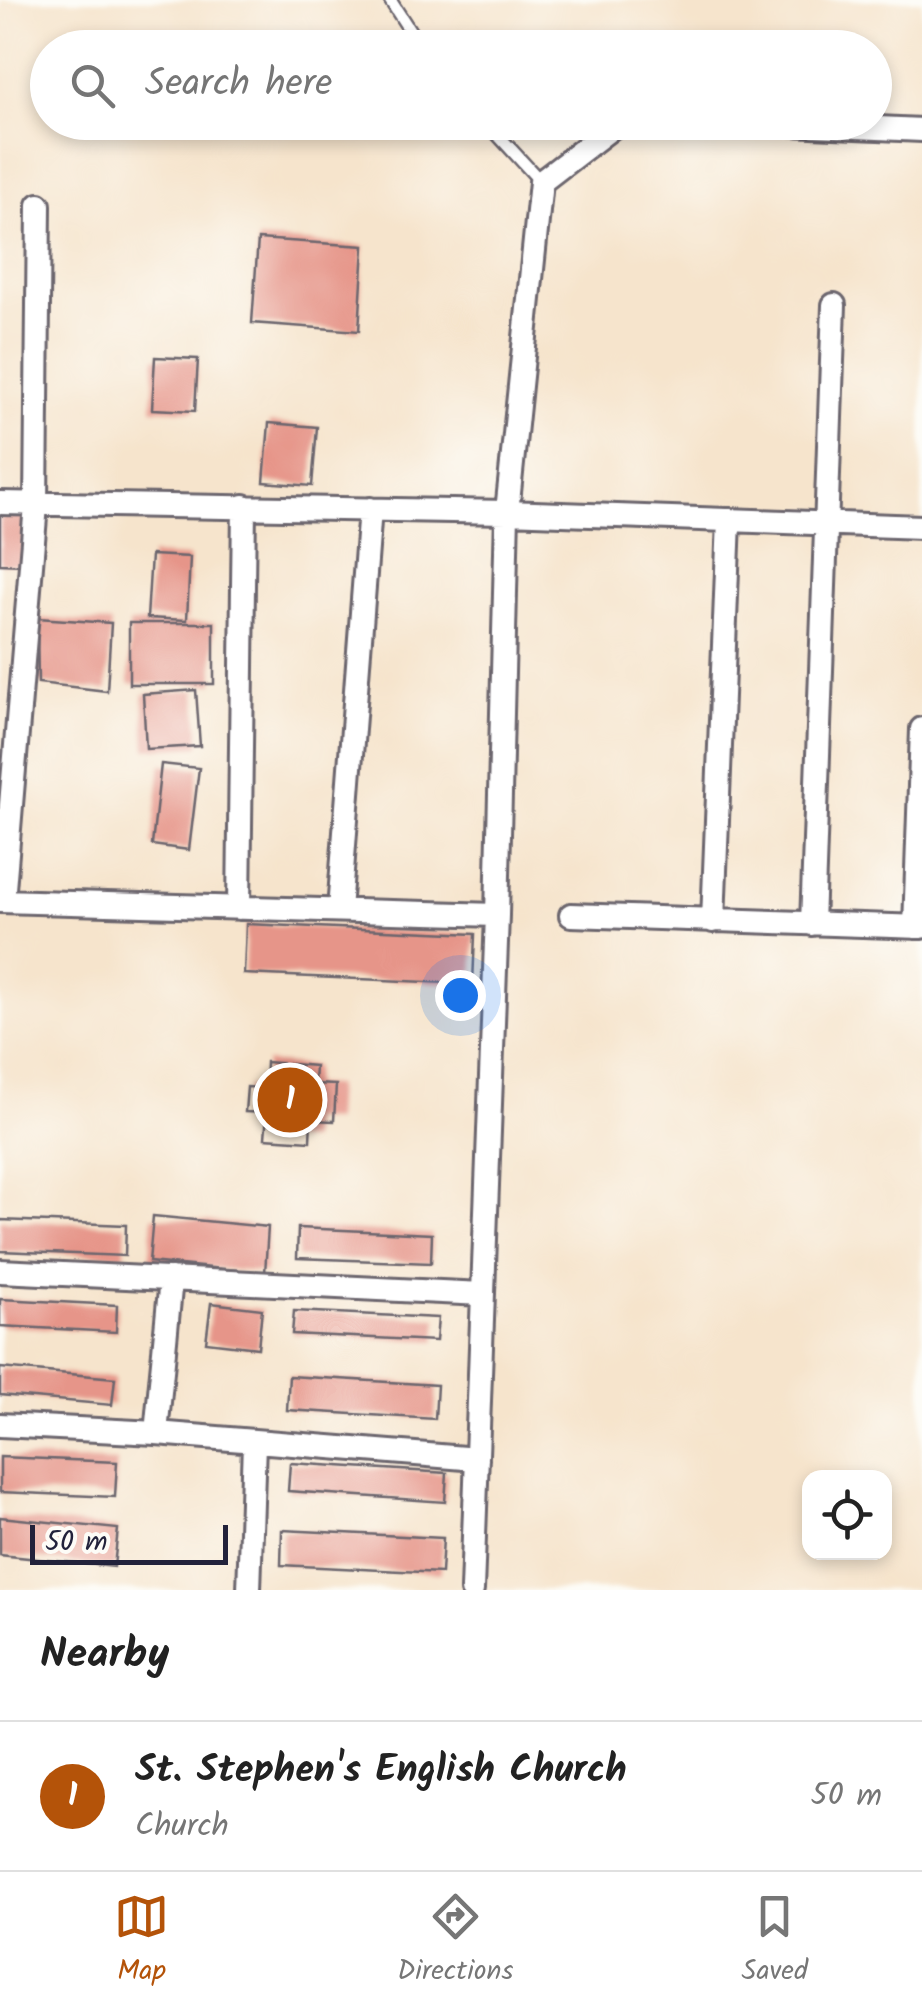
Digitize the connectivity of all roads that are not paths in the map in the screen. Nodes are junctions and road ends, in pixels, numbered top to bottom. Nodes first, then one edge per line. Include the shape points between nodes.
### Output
1 (390, 0) edge
2 (409, 30) edge
3 (892, 129) edge
4 (922, 130) edge
5 (502, 140) edge
6 (596, 140) edge
7 (541, 182) junction
8 (39, 205) dead end
9 (834, 305) dead end
10 (0, 504) edge
11 (36, 505) junction
12 (244, 506) junction
13 (370, 509) junction
14 (507, 512) junction
15 (729, 520) junction
16 (828, 524) junction
17 (922, 527) edge
18 (922, 729) edge
19 (2, 901) edge
20 (240, 908) junction
21 (339, 910) junction
22 (497, 915) junction
23 (571, 916) dead end
24 (714, 922) junction
25 (812, 924) junction
26 (918, 927) edge
27 (0, 1271) edge
28 (171, 1279) junction
29 (483, 1294) junction
30 (0, 1425) edge
31 (156, 1433) junction
32 (254, 1443) junction
33 (477, 1459) junction
34 (249, 1590) edge
35 (472, 1590) edge

1 - 2 lane
3 - 4 street
5 - 7 lane
6 - 7 street
7 - 14 street
8 - 11 street
9 - 16 street
10 - 11 street
11 - 12 street
11 - 19 street
12 - 13 street
12 - 20 street
13 - 14 street
13 - 21 street
14 - 15 street
14 - 22 street
15 - 16 street
15 - 24 street
16 - 17 street
16 - 25 street
18 - 26 street
19 - 20 street
20 - 21 street
21 - 22 street
22 - 29 street
23 - 24 street
24 - 25 street
25 - 26 street
27 - 28 street
28 - 29 street
28 - 31 street
29 - 33 street
30 - 31 street
31 - 32 street
32 - 33 street
32 - 34 street
33 - 35 street

